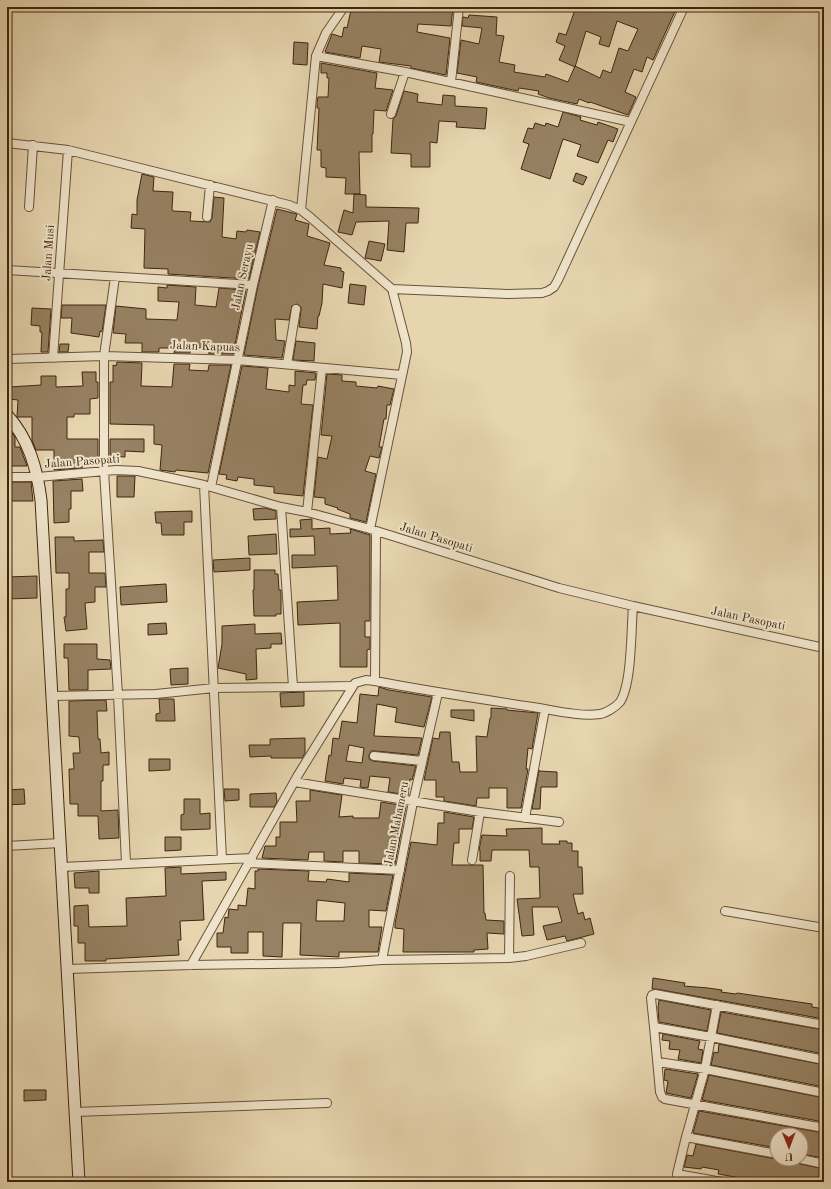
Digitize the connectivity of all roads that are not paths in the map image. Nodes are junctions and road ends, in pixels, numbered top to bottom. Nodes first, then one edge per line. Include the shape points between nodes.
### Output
1 (344, 7) edge
2 (459, 7) edge
3 (684, 7) edge
4 (316, 56) junction
5 (405, 72) junction
6 (451, 82) junction
7 (391, 114) dead end
8 (632, 122) junction
9 (7, 143) edge
10 (33, 145) junction
11 (68, 150) junction
12 (210, 185) junction
13 (273, 200) junction
14 (28, 207) dead end
15 (301, 210) junction
16 (207, 217) dead end
17 (7, 270) edge
18 (59, 272) junction
19 (115, 277) junction
20 (253, 285) junction
21 (392, 289) junction
22 (296, 309) dead end
23 (104, 356) junction
24 (53, 358) junction
25 (7, 359) edge
26 (238, 360) junction
27 (287, 364) junction
28 (322, 368) junction
29 (402, 375) junction
30 (7, 415) edge
31 (104, 471) junction
32 (7, 477) edge
33 (38, 477) junction
34 (207, 486) junction
35 (281, 507) junction
36 (307, 512) junction
37 (373, 530) junction
38 (633, 606) junction
39 (824, 648) edge
40 (375, 681) junction
41 (351, 686) junction
42 (293, 687) junction
43 (214, 688) junction
44 (438, 693) junction
45 (118, 695) junction
46 (52, 696) junction
47 (545, 709) junction
48 (374, 756) dead end
49 (422, 761) junction
50 (294, 782) junction
51 (413, 802) junction
52 (480, 812) junction
53 (525, 818) junction
54 (559, 822) dead end
55 (60, 843) junction
56 (7, 846) edge
57 (222, 860) junction
58 (250, 860) junction
59 (472, 860) dead end
60 (126, 863) junction
61 (62, 867) junction
62 (400, 870) junction
63 (510, 876) dead end
64 (724, 911) dead end
65 (824, 928) edge
66 (581, 943) dead end
67 (509, 958) junction
68 (382, 960) junction
69 (191, 965) junction
70 (68, 969) junction
71 (717, 1005) junction
72 (824, 1025) edge
73 (654, 1027) junction
74 (711, 1037) junction
75 (824, 1060) edge
76 (658, 1062) junction
77 (705, 1069) junction
78 (824, 1093) edge
79 (328, 1103) dead end
80 (696, 1104) junction
81 (75, 1112) junction
82 (824, 1128) edge
83 (686, 1137) junction
84 (769, 1153) edge
85 (809, 1161) edge
86 (824, 1164) edge
87 (678, 1178) edge
88 (79, 1182) edge
89 (722, 1182) edge

1 - 4 street via 326,33
2 - 6 street
3 - 8 street
4 - 5 street
4 - 15 street
5 - 6 street
5 - 7 street
6 - 8 street
8 - 21 street via 554,287 542,293 508,294
9 - 10 street
10 - 11 street
10 - 14 street
11 - 12 street
11 - 18 street, Jalan Musi
12 - 13 street
12 - 16 street
13 - 15 street
13 - 20 street, Jalan Serayu
15 - 21 street
17 - 18 street
18 - 19 street
18 - 24 street, Jalan Musi
19 - 20 street
19 - 23 street
20 - 26 street, Jalan Serayu
21 - 29 street via 406,343 407,352
22 - 27 street
23 - 24 street, Jalan Kapuas
23 - 26 street, Jalan Kapuas
23 - 31 street
24 - 25 street, Jalan Kapuas
26 - 27 street, Jalan Kapuas
26 - 34 street, Jalan Serayu
27 - 28 street, Jalan Kapuas
28 - 29 street, Jalan Kapuas
28 - 36 street
29 - 37 street
30 - 33 main road via 28,446
31 - 33 street, Jalan Pasopati
31 - 34 street, Jalan Pasopati via 138,471
31 - 45 street
32 - 33 street, Jalan Pasopati
33 - 46 main road
34 - 35 street, Jalan Pasopati
34 - 43 street, Jalan Serayu
35 - 36 street, Jalan Pasopati
35 - 42 street
36 - 37 street, Jalan Pasopati
37 - 38 street, Jalan Pasopati via 559,588
37 - 40 street
38 - 39 street, Jalan Pasopati
38 - 47 street via 627,684 619,702 601,714 586,715
40 - 41 street via 359,681
40 - 44 street
41 - 42 street
41 - 50 street
42 - 43 street
43 - 45 street
43 - 57 street, Jalan Serayu
44 - 47 street
44 - 49 street, Jalan Mahameru
45 - 46 street
45 - 60 street
46 - 55 main road
47 - 53 street
48 - 49 street
49 - 51 street, Jalan Mahameru
50 - 51 street
50 - 58 street
51 - 52 street
51 - 62 street, Jalan Mahameru
52 - 53 street
52 - 59 street
53 - 54 street
55 - 56 street
55 - 61 main road
57 - 58 street
57 - 60 street
58 - 62 street
58 - 69 street
60 - 61 street
61 - 70 main road
62 - 68 street, Jalan Mahameru
63 - 67 street
64 - 65 street
66 - 67 street
67 - 68 street
68 - 69 street
69 - 70 street
70 - 81 main road
71 - 72 street
71 - 73 street via 653,994 651,998
71 - 74 street
73 - 74 street
73 - 76 street
74 - 75 street
74 - 77 street
76 - 77 street
76 - 80 street via 662,1097
77 - 78 street
77 - 80 street
79 - 81 street
80 - 82 street
80 - 83 street
81 - 88 main road
83 - 84 street
83 - 87 street
85 - 86 street
87 - 89 street

